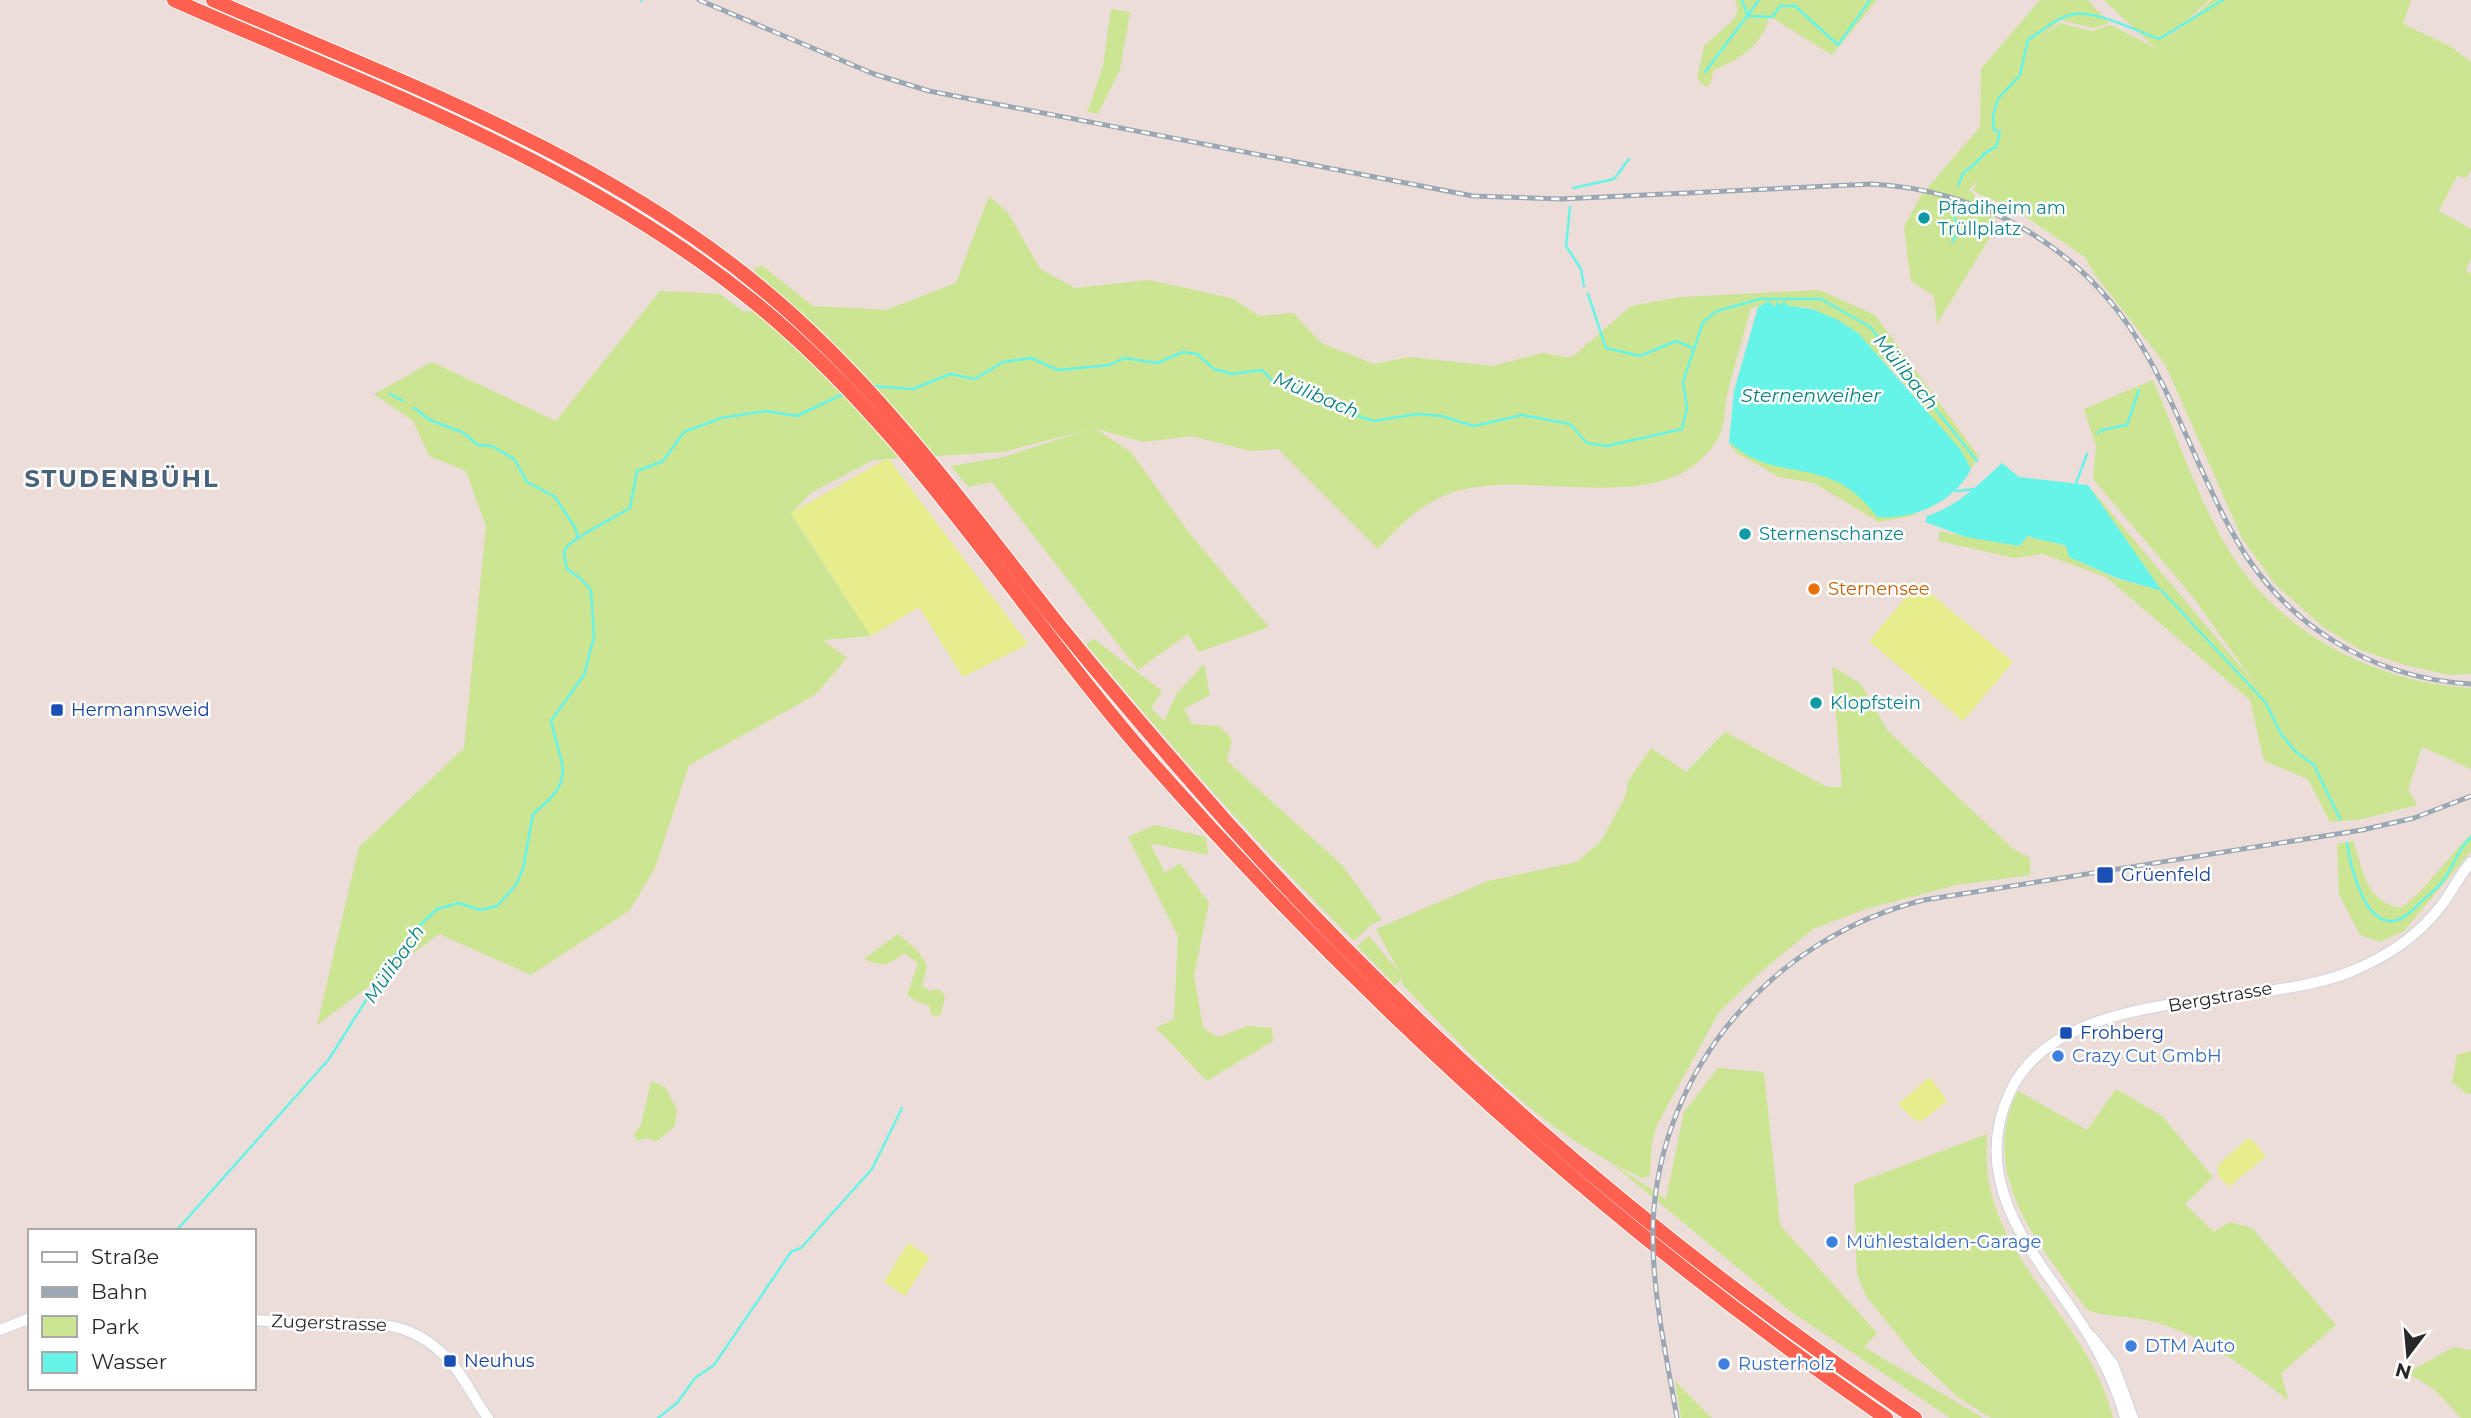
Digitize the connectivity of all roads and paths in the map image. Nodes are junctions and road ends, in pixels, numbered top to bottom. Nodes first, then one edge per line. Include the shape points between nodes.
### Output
1 (174, 0) edge
2 (213, 0) edge
3 (785, 319) junction
4 (917, 456) junction
5 (2471, 862) edge
6 (28, 1319) edge
7 (256, 1320) edge
8 (0, 1330) edge
9 (2088, 1333) junction
10 (488, 1418) edge
11 (1886, 1418) edge
12 (1914, 1418) edge
13 (2125, 1418) edge
14 (2133, 1418) edge

1 - 3 highway via 479,134 585,189
2 - 3 highway via 478,116 595,176 705,245
3 - 4 highway via 862,383
4 - 11 highway via 1068,662 1149,759 1356,979 1496,1111 1619,1217 1756,1325
4 - 12 highway via 1191,782 1285,885 1412,1012 1668,1236
5 - 9 main road, Bergstrasse via 2422,927 2370,963 2322,980 2152,1009 2078,1028 2047,1046 2022,1070 2000,1116 1999,1179 2018,1229
6 - 8 main road
7 - 10 main road, Zugerstrasse via 375,1322 407,1329 450,1361
9 - 13 main road, Bergstrasse
9 - 14 main road, Bergstrasse via 2113,1364

